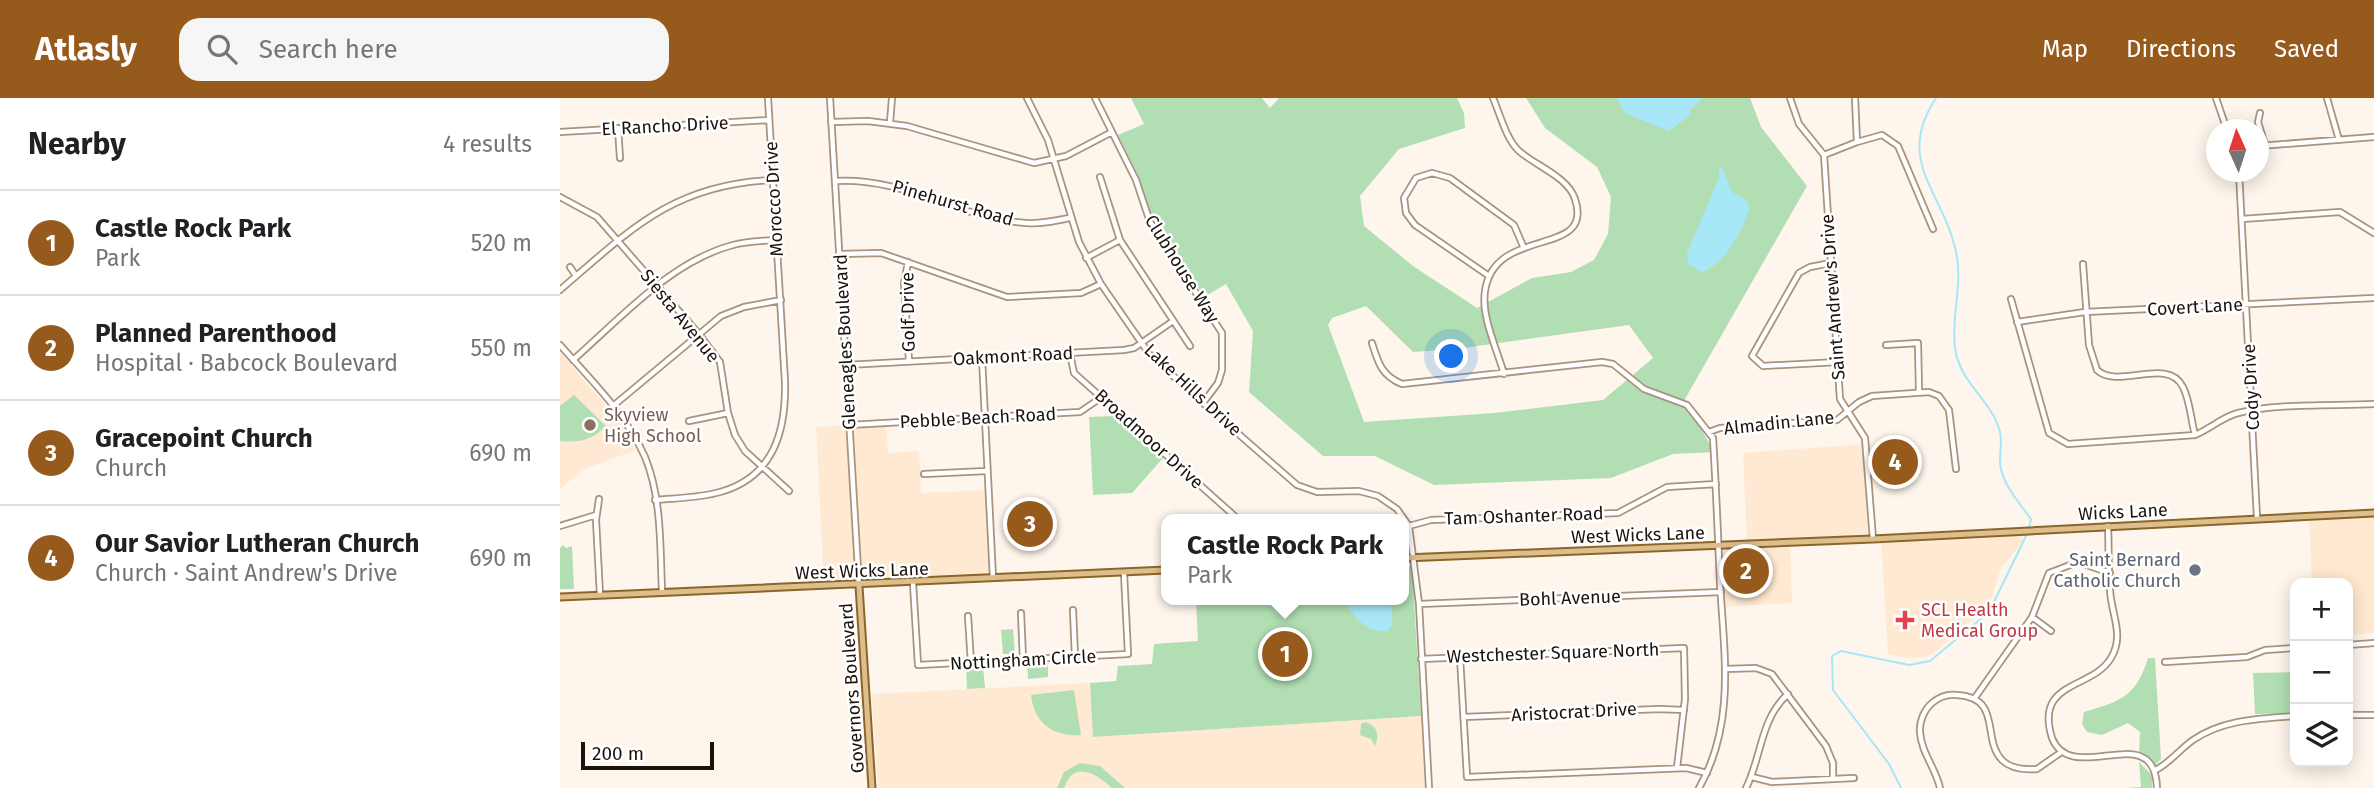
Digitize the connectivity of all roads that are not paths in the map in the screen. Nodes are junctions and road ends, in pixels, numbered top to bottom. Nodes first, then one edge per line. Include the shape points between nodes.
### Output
1 (768, 98) edge
2 (830, 98) edge
3 (892, 98) edge
4 (1027, 98) edge
5 (1095, 98) edge
6 (1493, 98) edge
7 (1790, 98) edge
8 (1855, 98) edge
9 (2216, 98) edge
10 (2326, 98) edge
11 (2260, 113) dead end
12 (2223, 119) edge
13 (2259, 119) edge
14 (769, 120) junction
15 (831, 122) junction
16 (890, 123) junction
17 (618, 128) junction
18 (560, 132) edge
19 (1112, 132) junction
20 (2374, 137) edge
21 (2339, 140) junction
22 (1857, 142) junction
23 (2269, 145) edge
24 (1824, 155) junction
25 (620, 158) dead end
26 (1055, 159) junction
27 (1100, 177) dead end
28 (773, 180) junction
29 (836, 181) junction
30 (2240, 182) edge
31 (560, 197) edge
32 (1070, 218) junction
33 (2242, 219) junction
34 (1933, 229) dead end
35 (2374, 233) edge
36 (618, 240) junction
37 (776, 240) junction
38 (1120, 240) junction
39 (1523, 246) junction
40 (840, 254) junction
41 (1086, 258) junction
42 (908, 262) junction
43 (1831, 263) junction
44 (2083, 264) dead end
45 (570, 267) dead end
46 (576, 276) junction
47 (1489, 276) junction
48 (1101, 284) junction
49 (656, 287) junction
50 (560, 290) edge
51 (2374, 298) edge
52 (2011, 299) dead end
53 (780, 300) junction
54 (2246, 304) junction
55 (2085, 312) junction
56 (1173, 321) junction
57 (2017, 322) junction
58 (698, 333) junction
59 (1141, 342) junction
60 (1372, 343) dead end
61 (560, 345) edge
62 (1886, 345) dead end
63 (1190, 346) dead end
64 (1070, 354) junction
65 (982, 358) junction
66 (573, 360) junction
67 (909, 361) junction
68 (1838, 362) junction
69 (846, 365) junction
70 (1504, 374) junction
71 (1919, 391) junction
72 (1102, 397) junction
73 (1203, 403) junction
74 (2374, 404) edge
75 (613, 406) junction
76 (2253, 410) junction
77 (1848, 412) junction
78 (728, 413) junction
79 (985, 418) junction
80 (689, 421) dead end
81 (849, 425) junction
82 (1709, 432) junction
83 (2195, 435) junction
84 (762, 465) junction
85 (1956, 469) dead end
86 (986, 471) junction
87 (924, 474) dead end
88 (1716, 484) junction
89 (789, 491) dead end
90 (599, 499) dead end
91 (655, 500) junction
92 (2374, 513) edge
93 (596, 514) junction
94 (1232, 514) edge
95 (1401, 514) edge
96 (2257, 519) junction
97 (560, 526) edge
98 (1409, 526) joint
99 (2108, 526) junction
100 (1873, 540) junction
101 (1718, 545) junction
102 (1409, 558) edge
103 (1415, 558) junction
104 (1161, 570) edge
105 (1124, 573) junction
106 (2110, 573) junction
107 (993, 579) junction
108 (913, 583) junction
109 (859, 586) junction
110 (662, 591) junction
111 (1721, 592) junction
112 (600, 595) junction
113 (560, 597) edge
114 (1419, 604) junction
115 (1073, 610) dead end
116 (1021, 613) dead end
117 (968, 616) dead end
118 (2032, 617) junction
119 (2051, 631) dead end
120 (2374, 643) edge
121 (2353, 645) edge
122 (2290, 648) edge
123 (1075, 657) junction
124 (1460, 657) junction
125 (1421, 659) junction
126 (1023, 660) junction
127 (2165, 662) dead end
128 (971, 663) junction
129 (1726, 669) junction
130 (1788, 694) junction
131 (1797, 695) dead end
132 (1792, 699) junction
133 (1974, 699) junction
134 (1684, 710) junction
135 (2353, 715) edge
136 (2374, 715) edge
137 (2290, 716) edge
138 (1464, 717) junction
139 (2060, 753) junction
140 (2105, 765) dead end
141 (2083, 766) dead end
142 (1677, 768) junction
143 (2154, 771) junction
144 (1707, 773) junction
145 (1752, 777) junction
146 (1854, 778) dead end
147 (1833, 779) junction
148 (872, 788) edge
149 (1429, 788) edge
150 (1699, 788) edge
151 (1746, 788) edge
152 (1940, 788) edge
153 (2157, 788) edge

1 - 14 street, Morocco Drive
2 - 15 street, Gleneagles Boulevard
3 - 16 street
4 - 26 street, Lake Hills Drive
5 - 19 street, Clubhouse Way
6 - 39 street via 1518,150 1567,186 1576,202 1570,231 1559,239
7 - 24 street via 1799,124
8 - 22 street
9 - 12 street
10 - 21 street
11 - 13 street
14 - 17 street, El Rancho Drive
14 - 28 street, Morocco Drive
15 - 16 street
15 - 29 street, Gleneagles Boulevard
16 - 26 street via 1025,162
17 - 18 street, El Rancho Drive
17 - 25 street
19 - 26 street
19 - 73 street, Clubhouse Way via 1150,222 1222,332 1222,370
20 - 21 street
21 - 23 street
22 - 24 street
22 - 34 street via 1882,135 1898,146
24 - 43 street, Saint Andrew's Drive
26 - 32 street, Lake Hills Drive
27 - 38 street
28 - 36 street via 696,193 660,209
28 - 37 street, Morocco Drive
29 - 32 street, Pinehurst Road via 896,186 1012,222
29 - 40 street, Gleneagles Boulevard
30 - 33 street, Cody Drive
31 - 36 street, Siesta Avenue via 597,217
32 - 41 street, Lake Hills Drive
33 - 35 street via 2340,212
33 - 54 street, Cody Drive
36 - 46 street
36 - 49 street, Siesta Avenue
37 - 49 street via 732,245 695,261
37 - 53 street, Morocco Drive
38 - 41 street
38 - 56 street
39 - 47 street via 1503,257
39 - 47 street via 1514,225 1450,178 1432,173 1416,178 1404,198 1410,219
40 - 42 street via 881,253
40 - 69 street, Gleneagles Boulevard
41 - 48 street, Lake Hills Drive
42 - 48 street via 1007,297 1081,293
42 - 67 street, Golf Drive via 904,283
43 - 68 street, Saint Andrew's Drive
43 - 68 street via 1799,273 1752,356 1763,366
44 - 55 street
45 - 46 street
46 - 50 street
47 - 70 street via 1485,307
48 - 59 street, Lake Hills Drive
49 - 58 street, Siesta Avenue
49 - 66 street
51 - 54 street, Covert Lane
52 - 57 street
53 - 58 street via 721,316
53 - 84 street, Morocco Drive via 786,416 782,435
54 - 55 street, Covert Lane
54 - 76 street, Cody Drive
55 - 57 street, Covert Lane
55 - 83 street via 2096,370 2110,376 2169,374 2179,380
56 - 59 street, Oakmont Road
56 - 63 street
57 - 83 street via 2049,433 2057,440 2068,444
58 - 75 street
58 - 78 street, Siesta Avenue via 720,362
59 - 64 street, Oakmont Road via 1124,350
59 - 73 street, Lake Hills Drive
60 - 70 street via 1380,368 1402,384
61 - 66 street
62 - 71 street via 1918,344
64 - 65 street, Oakmont Road
64 - 72 street, Broadmoor Drive via 1074,373
65 - 67 street, Oakmont Road
65 - 79 street
66 - 75 street
67 - 69 street, Oakmont Road
68 - 77 street, Saint Andrew's Drive via 1840,399
69 - 81 street, Gleneagles Boulevard
70 - 82 street via 1613,364 1644,389 1687,405
71 - 77 street, Almadin Lane via 1872,397
71 - 85 street via 1939,396 1949,410
72 - 79 street, Pebble Beach Road via 1080,412
72 - 94 street, Broadmoor Drive
73 - 95 street, Lake Hills Drive via 1297,485 1317,492 1359,491 1378,496
74 - 76 street
75 - 91 street via 645,457
76 - 83 street via 2227,416
76 - 96 street, Cody Drive
77 - 82 street, Almadin Lane via 1837,419
77 - 100 street, Saint Andrew's Drive via 1866,438
78 - 80 street
78 - 84 street, Siesta Avenue via 740,443
79 - 81 street, Pebble Beach Road
79 - 86 street
81 - 109 street, Gleneagles Boulevard
82 - 88 street
84 - 89 street, Siesta Avenue
84 - 91 street via 748,479 720,492
86 - 87 street
86 - 107 street
88 - 98 street, Tam Oshanter Road via 1667,486 1618,513 1431,520
88 - 101 street
90 - 93 street
91 - 110 street
92 - 96 main road, Wicks Lane
93 - 97 street
93 - 112 street
96 - 99 main road, Wicks Lane
98 - 103 street
99 - 100 main road, Wicks Lane
99 - 106 street
100 - 101 main road, West Wicks Lane
101 - 103 main road, West Wicks Lane
101 - 111 street
102 - 103 main road, West Wicks Lane
103 - 114 street
104 - 105 main road, West Wicks Lane
105 - 107 main road, West Wicks Lane
105 - 123 street, Nottingham Circle via 1128,654
106 - 118 street via 2078,562 2058,567 2042,586
106 - 139 street via 2117,646 2102,669 2069,684 2054,702 2049,728
107 - 108 main road, West Wicks Lane
108 - 109 main road, West Wicks Lane
108 - 128 street, Nottingham Circle via 918,665
109 - 110 main road, West Wicks Lane
109 - 148 main road, Governors Boulevard
110 - 112 main road, West Wicks Lane
111 - 114 street, Bohl Avenue
111 - 129 street
112 - 113 main road, West Wicks Lane
114 - 125 street
115 - 123 street
116 - 126 street
117 - 128 street
118 - 119 street
118 - 133 street
120 - 121 street
122 - 127 street via 2247,657
123 - 126 street, Nottingham Circle
124 - 125 street, Westchester Square North
124 - 134 street, Westchester Square North via 1684,648
124 - 138 street
125 - 149 street
126 - 128 street, Nottingham Circle
129 - 130 street via 1764,670
129 - 144 street via 1724,717
130 - 132 street
130 - 145 street via 1771,712
131 - 132 street
132 - 147 street via 1830,753
133 - 139 street via 1987,711 1996,752 2013,767 2037,769
133 - 152 street via 1942,697 1930,704 1921,718 1921,743
134 - 138 street, Aristocrat Drive
134 - 142 street
135 - 136 street
137 - 143 street via 2220,726
138 - 142 street via 1467,777
139 - 141 street
140 - 143 street via 2135,757
142 - 144 street
143 - 153 street
144 - 150 street
145 - 147 street via 1772,782
145 - 151 street
146 - 147 street

